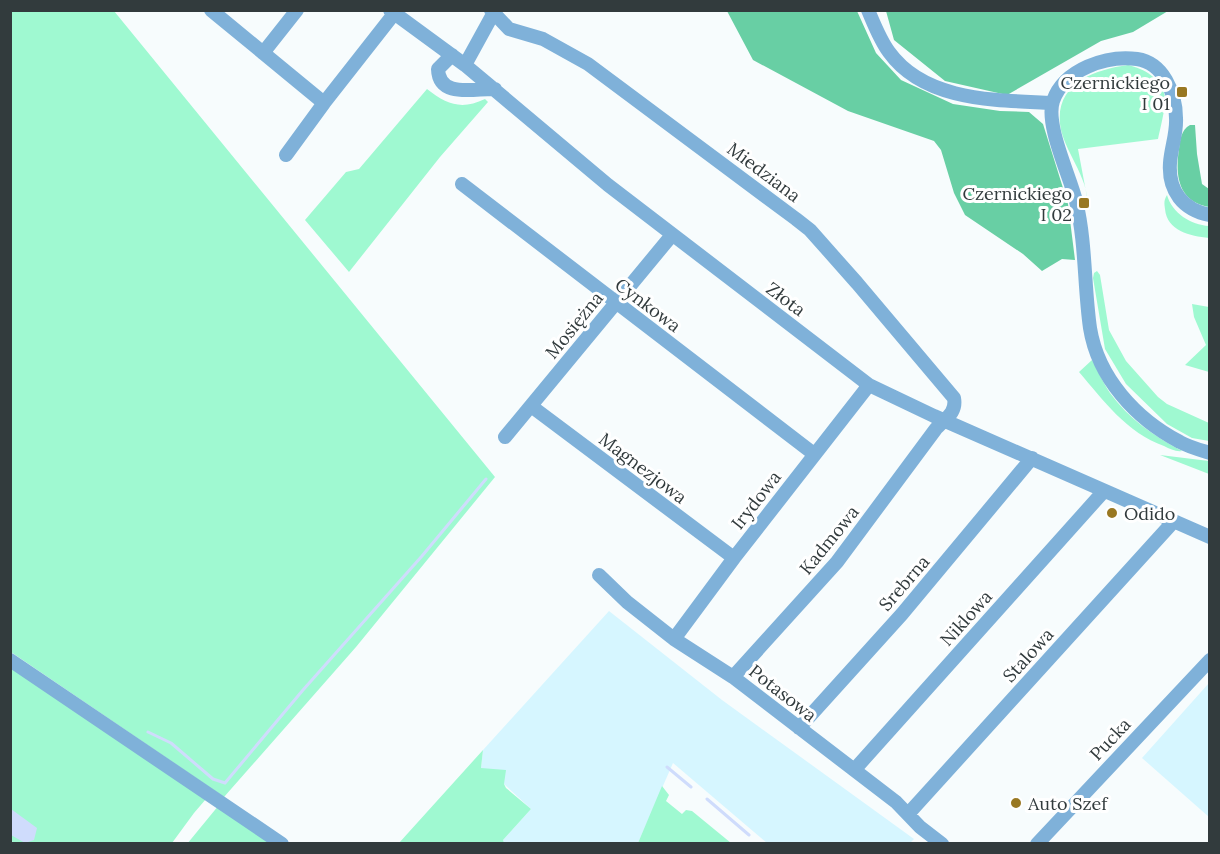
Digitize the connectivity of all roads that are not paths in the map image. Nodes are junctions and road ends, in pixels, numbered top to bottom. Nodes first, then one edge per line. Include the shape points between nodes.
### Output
1 (297, 10) edge
2 (868, 10) edge
3 (394, 12) edge
4 (492, 12) edge
5 (220, 13) edge
6 (263, 53) junction
7 (452, 55) junction
8 (465, 65) junction
9 (495, 89) junction
10 (324, 103) junction
11 (1052, 103) junction
12 (285, 155) dead end
13 (462, 184) dead end
14 (1209, 215) edge
15 (672, 235) junction
16 (615, 303) junction
17 (869, 384) junction
18 (531, 406) junction
19 (945, 420) junction
20 (505, 437) dead end
21 (1209, 453) edge
22 (814, 454) junction
23 (1032, 458) junction
24 (1104, 491) junction
25 (1174, 521) junction
26 (1209, 537) edge
27 (734, 558) junction
28 (599, 575) dead end
29 (674, 639) junction
30 (10, 660) edge
31 (1209, 660) edge
32 (733, 677) junction
33 (799, 728) junction
34 (855, 769) junction
35 (909, 813) junction
36 (282, 843) edge
37 (942, 843) edge
38 (1036, 843) edge

1 - 6 street
2 - 11 street via 888,52 916,77 933,86 984,99
3 - 7 street, Złota
3 - 10 street
4 - 8 street
4 - 19 street, Miedziana via 509,29 543,39 588,64 810,230 949,391 955,405
5 - 6 street
6 - 10 street
7 - 8 street, Złota
7 - 9 street via 438,69 443,85 453,89
8 - 9 street, Złota
9 - 15 street, Złota
10 - 12 street
11 - 14 street via 1068,79 1084,69 1122,58 1151,63 1173,93 1176,120 1170,165 1172,182 1187,207
11 - 21 street via 1054,129 1080,219 1091,331 1105,370 1130,406 1158,429 1181,444
13 - 16 street, Cynkowa
15 - 16 street, Mosiężna
15 - 17 street, Złota
16 - 18 street, Mosiężna
16 - 22 street, Cynkowa
17 - 19 street, Złota
17 - 22 street, Irydowa
18 - 20 street, Mosiężna
18 - 27 street, Magnezjowa
19 - 23 street, Złota
19 - 32 street, Kadmowa via 837,562
22 - 27 street, Irydowa
23 - 24 street, Złota
23 - 33 street, Srebrna via 902,614
24 - 25 street, Złota
24 - 34 street, Niklowa
25 - 26 street, Złota
25 - 35 street, Stalowa
27 - 29 street, Irydowa
28 - 29 street, Potasowa
29 - 32 street, Potasowa
30 - 36 street
31 - 38 street, Pucka
32 - 33 street, Potasowa
33 - 34 street, Potasowa
34 - 35 street, Potasowa
35 - 37 street, Potasowa

